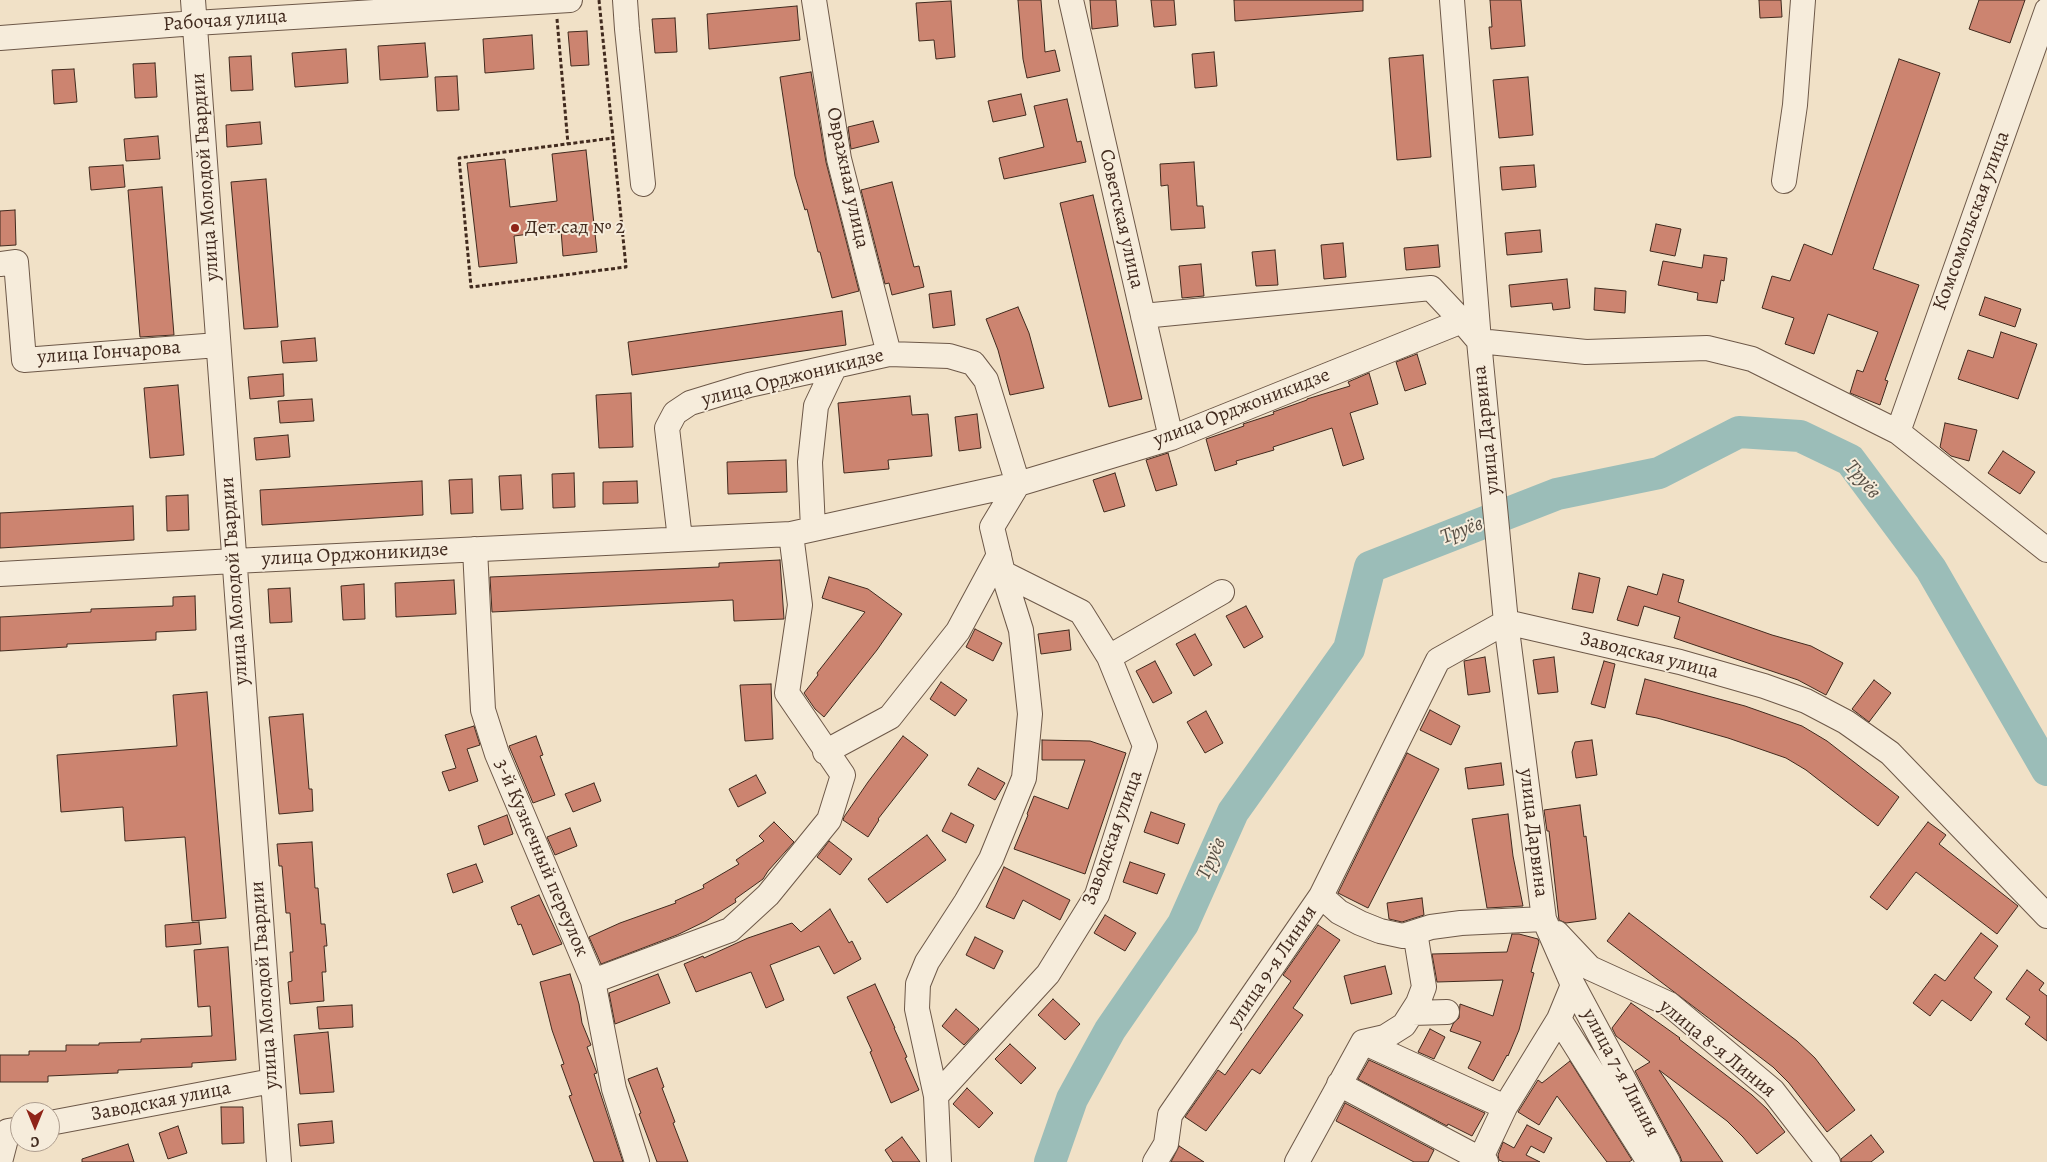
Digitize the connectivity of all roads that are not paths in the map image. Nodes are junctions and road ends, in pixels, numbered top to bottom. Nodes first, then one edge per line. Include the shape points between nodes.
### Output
1 (625, 0) edge
2 (814, 0) edge
3 (1071, 0) edge
4 (1452, 0) edge
5 (1803, 0) edge
6 (563, 1) edge
7 (2047, 10) edge
8 (194, 11) edge
9 (0, 38) edge
10 (1784, 182) dead end
11 (643, 184) dead end
12 (0, 264) edge
13 (1143, 316) junction
14 (1462, 321) junction
15 (1479, 341) junction
16 (218, 345) junction
17 (889, 354) junction
18 (836, 366) junction
19 (1898, 432) junction
20 (1171, 438) junction
21 (1018, 484) junction
22 (802, 532) junction
23 (680, 539) junction
24 (475, 549) junction
25 (2047, 550) edge
26 (234, 561) junction
27 (1001, 564) junction
28 (0, 574) edge
29 (1222, 592) dead end
30 (1506, 622) junction
31 (1109, 656) junction
32 (825, 752) junction
33 (1321, 896) junction
34 (2047, 916) edge
35 (1544, 919) junction
36 (1415, 932) junction
37 (593, 981) junction
38 (1573, 985) junction
39 (1447, 1012) dead end
40 (1412, 1013) junction
41 (1560, 1019) junction
42 (1363, 1042) junction
43 (272, 1081) junction
44 (1340, 1084) junction
45 (936, 1096) junction
46 (1505, 1107) junction
47 (60, 1121) edge
48 (10, 1131) edge
49 (1482, 1161) edge
50 (0, 1162) edge
51 (278, 1162) edge
52 (637, 1162) edge
53 (939, 1162) edge
54 (1154, 1162) edge
55 (1297, 1162) edge
56 (1649, 1162) edge
57 (1668, 1162) edge
58 (1828, 1162) edge

1 - 11 street
2 - 17 street, Овражная улица via 839,158
3 - 13 street, Советская улица
4 - 15 street, улица Дарвина
5 - 10 street via 1795,105
6 - 8 street, Рабочая улица
7 - 19 street, Комсомольская улица
8 - 9 street, Рабочая улица
8 - 16 street, улица Молодой Гвардии
12 - 16 street, улица Гончарова via 16,262 24,360
13 - 14 street via 1431,288
13 - 20 street, Советская улица
14 - 15 street
14 - 20 street, улица Орджоникидзе
15 - 19 street via 1586,352 1707,348 1752,358
15 - 30 street, улица Дарвина
16 - 26 street, улица Молодой Гвардии
17 - 18 street, улица Орджоникидзе
17 - 21 street, улица Орджоникидзе via 949,356 973,363 986,380
18 - 22 street via 816,406
18 - 23 street, улица Орджоникидзе via 749,385 690,403 675,413 667,428
19 - 25 street
20 - 21 street, улица Орджоникидзе
21 - 22 street, улица Орджоникидзе
21 - 27 street via 992,527
22 - 23 street, улица Орджоникидзе
22 - 32 street via 800,605 787,694
23 - 24 street, улица Орджоникидзе
24 - 26 street, улица Орджоникидзе
24 - 37 street, 3-й Кузнечный переулок via 483,710 497,754
26 - 28 street, улица Орджоникидзе
26 - 43 street, улица Молодой Гвардии
27 - 31 street, Заводская улица via 1081,612
27 - 32 street via 958,631 890,717
27 - 45 street via 1021,630 1030,714 1024,778 991,859 918,984 917,1009
29 - 31 street
30 - 33 street via 1438,660
30 - 34 street, Заводская улица via 1680,662 1764,686 1806,701 1846,722 1890,753
30 - 35 street, улица Дарвина
31 - 45 street, Заводская улица via 1145,746 1097,895 1048,974
32 - 37 street via 843,775 829,820 768,895 730,930
33 - 36 street, улица 9-я Линия via 1339,912 1380,931 1403,936
33 - 54 street, улица 9-я Линия via 1170,1115 1166,1144
35 - 36 street, улица 9-я Линия via 1461,923
35 - 38 street, улица Дарвина
35 - 58 street, улица 8-я Линия via 1590,968 1669,1004 1773,1091
36 - 40 street via 1424,987
37 - 52 street, 3-й Кузнечный переулок via 614,1089
38 - 41 street
38 - 57 street, улица 7-я Линия
39 - 40 street
40 - 42 street via 1404,1025 1385,1037
41 - 46 street
41 - 56 street
42 - 44 street
42 - 46 street
43 - 47 street, Заводская улица
43 - 51 street, улица Молодой Гвардии
44 - 49 street
44 - 55 street
45 - 53 street
46 - 49 street
48 - 50 street

